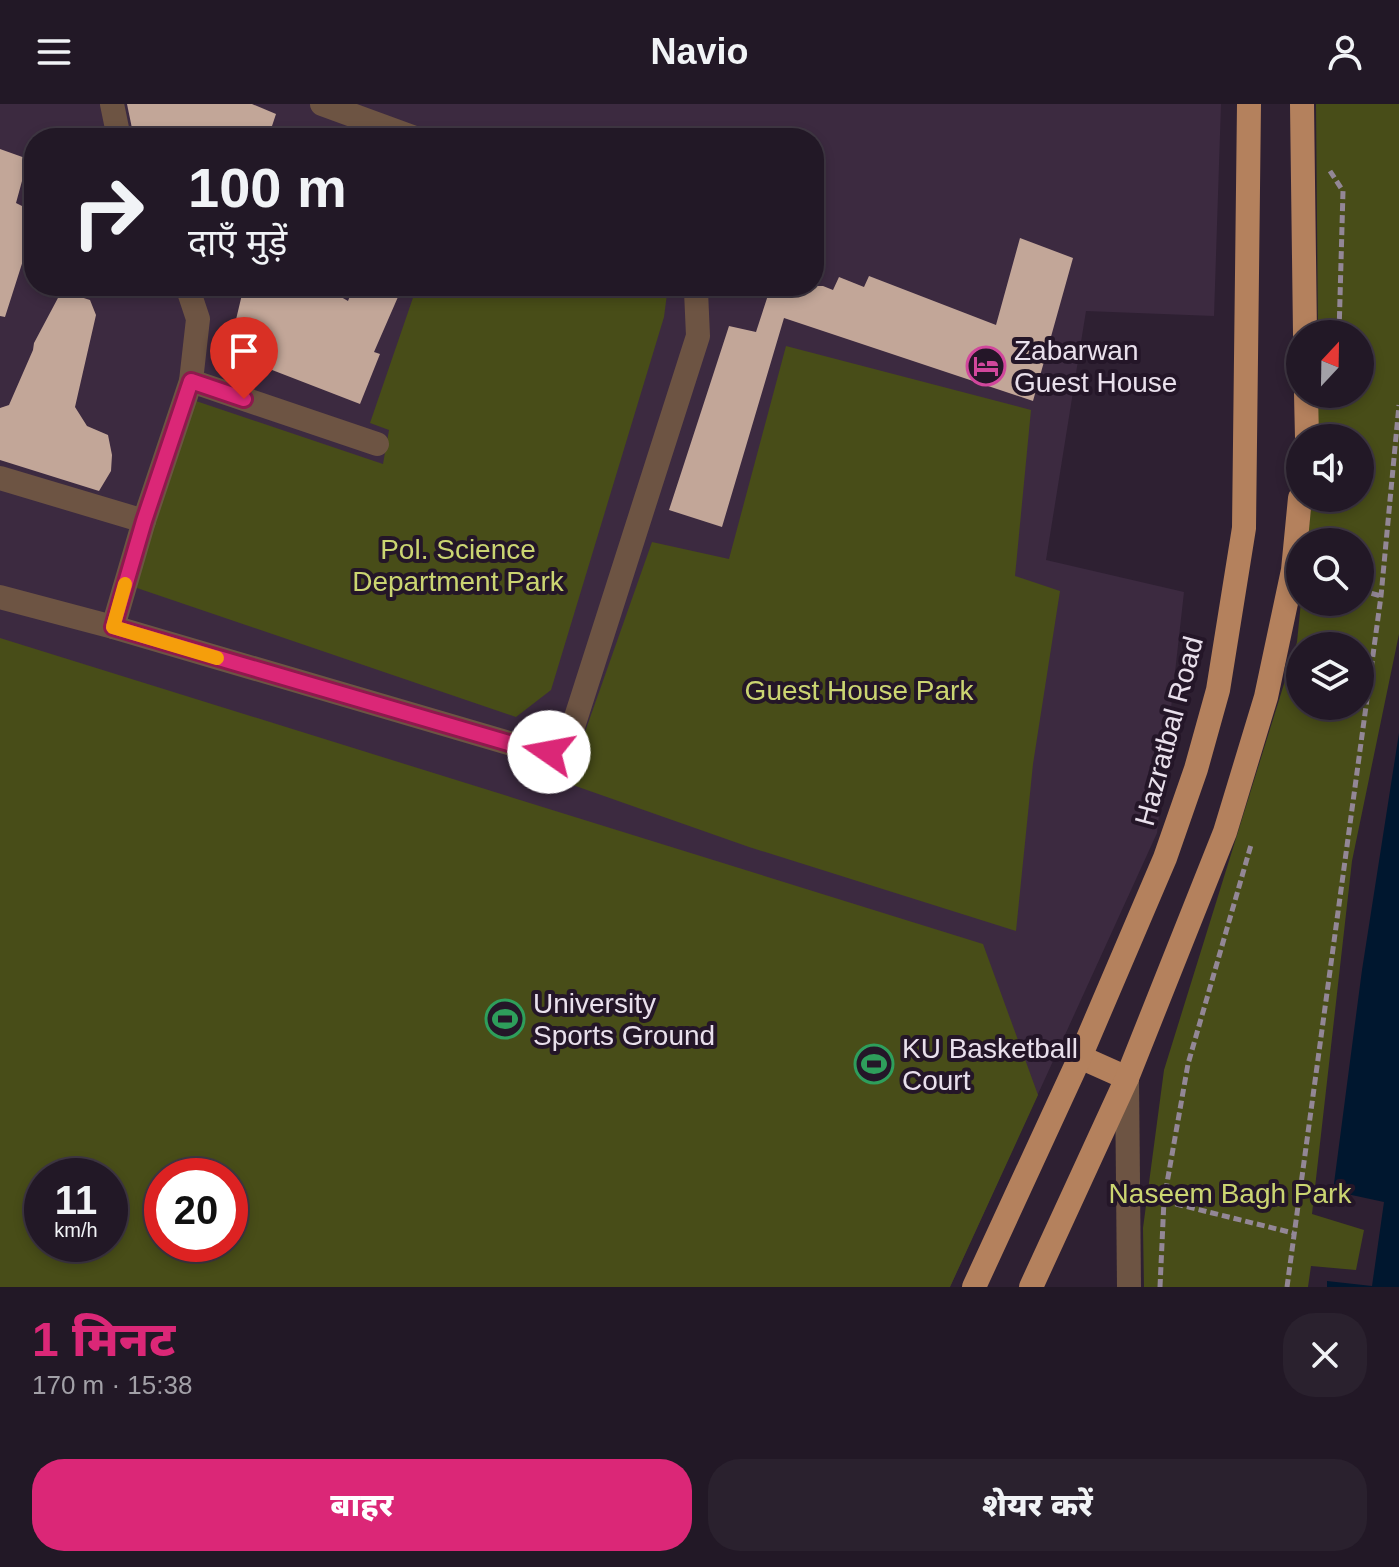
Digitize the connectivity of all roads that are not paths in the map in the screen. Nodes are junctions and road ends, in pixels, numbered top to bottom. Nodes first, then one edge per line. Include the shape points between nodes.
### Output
1 (112, 104) edge
2 (322, 104) edge
3 (1249, 104) edge
4 (1302, 104) edge
5 (117, 128) edge
6 (388, 128) edge
7 (190, 296) edge
8 (696, 296) edge
9 (1305, 320) edge
10 (191, 381) junction
11 (377, 444) dead end
12 (0, 478) edge
13 (1299, 512) edge
14 (144, 521) junction
15 (0, 597) edge
16 (113, 627) junction
17 (1080, 1057) junction
18 (1127, 1078) junction
19 (974, 1287) edge
20 (1031, 1287) edge
21 (1129, 1287) edge

1 - 5 street
2 - 6 street
3 - 17 main road, Hazratbal Road via 1244,528 1218,690 1165,858
4 - 9 main road
7 - 10 street via 198,319
8 - 16 street via 698,336 570,736 562,746 536,751
10 - 11 street
10 - 14 street
12 - 14 street
13 - 18 main road via 1293,570 1266,697 1225,832
14 - 16 street
15 - 16 street
17 - 18 main road
17 - 19 main road, Hazratbal Road
18 - 20 main road
18 - 21 street

